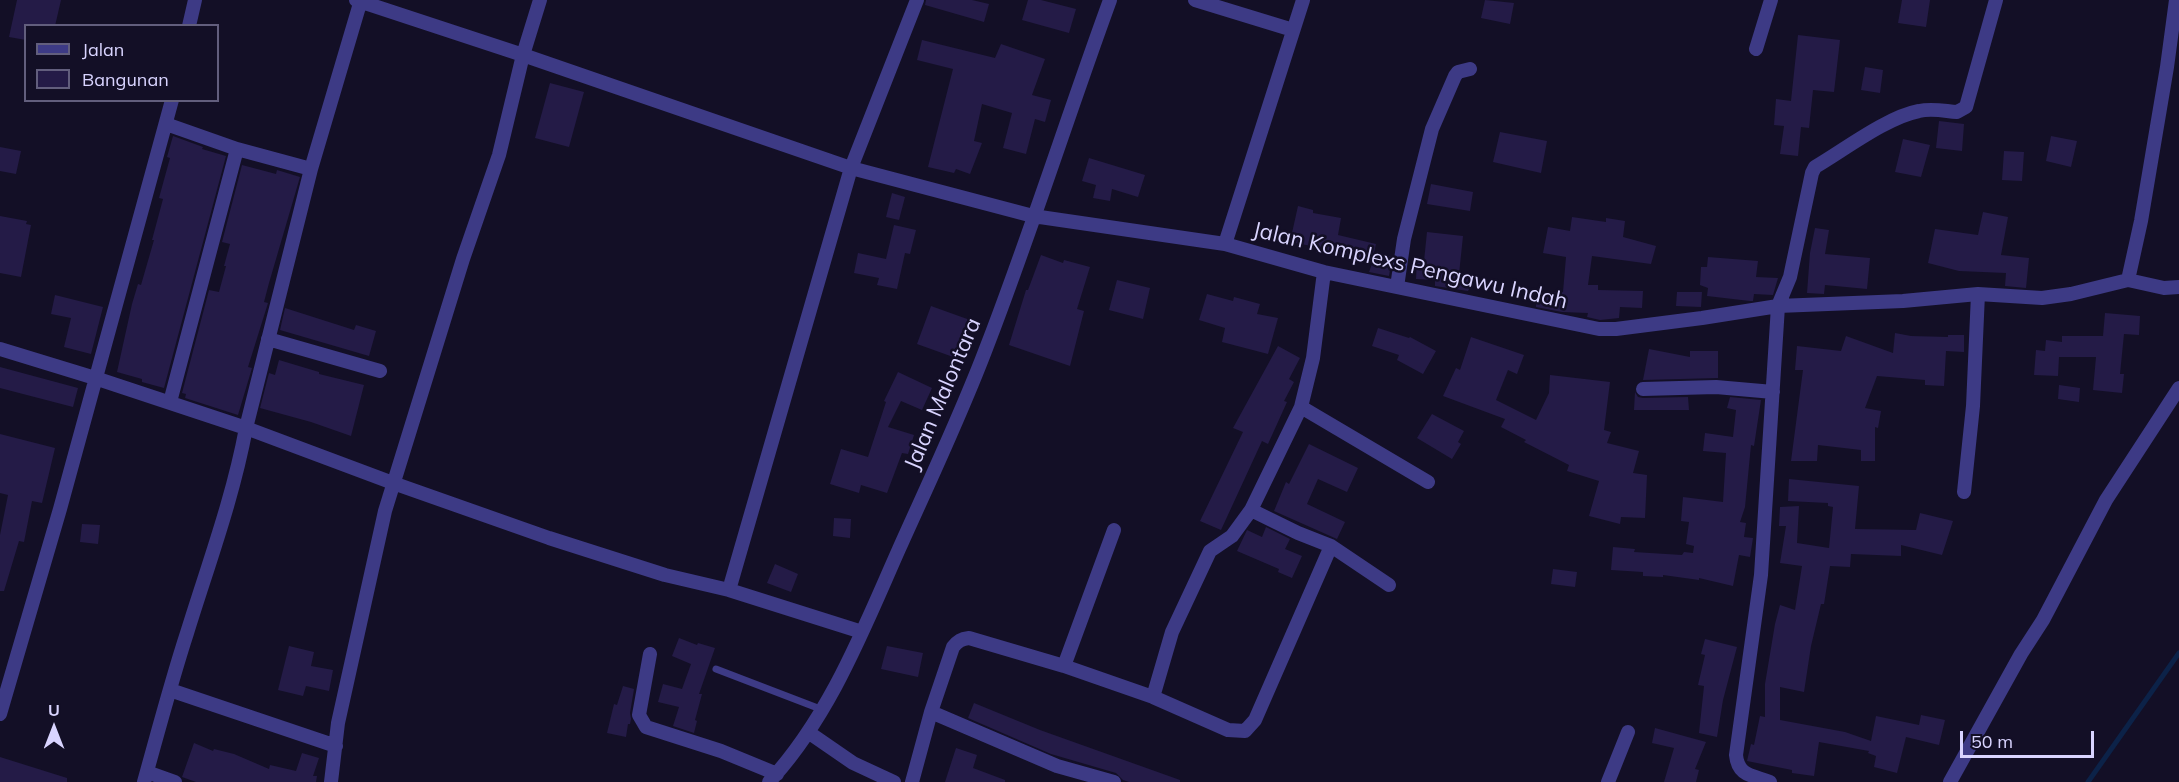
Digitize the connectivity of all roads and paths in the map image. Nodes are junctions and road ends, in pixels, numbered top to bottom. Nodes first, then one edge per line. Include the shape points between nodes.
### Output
1 (195, 0) edge
2 (359, 0) edge
3 (540, 0) edge
4 (917, 0) edge
5 (1110, 0) edge
6 (1195, 0) edge
7 (1303, 0) edge
8 (1771, 0) edge
9 (1996, 0) edge
10 (2176, 0) edge
11 (189, 24) edge
12 (1293, 30) junction
13 (1756, 49) dead end
14 (523, 55) junction
15 (1470, 69) dead end
16 (172, 102) edge
17 (166, 124) junction
18 (237, 149) junction
19 (851, 168) junction
20 (311, 169) junction
21 (1033, 216) junction
22 (1225, 244) junction
23 (1324, 272) junction
24 (2127, 280) junction
25 (1397, 287) junction
26 (2179, 287) edge
27 (1978, 294) junction
28 (1778, 306) junction
29 (268, 339) junction
30 (0, 349) edge
31 (380, 371) dead end
32 (95, 378) junction
33 (2179, 388) edge
34 (1643, 389) dead end
35 (1773, 392) junction
36 (170, 402) junction
37 (1301, 406) junction
38 (246, 428) junction
39 (1428, 482) dead end
40 (393, 483) junction
41 (1965, 492) dead end
42 (1251, 510) junction
43 (1114, 530) dead end
44 (1331, 546) junction
45 (1389, 585) dead end
46 (729, 590) junction
47 (862, 632) junction
48 (650, 654) dead end
49 (1064, 666) junction
50 (716, 669) dead end
51 (170, 690) junction
52 (1153, 697) junction
53 (823, 710) junction
54 (931, 712) junction
55 (0, 714) edge
56 (808, 732) junction
57 (1628, 732) dead end
58 (336, 746) junction
59 (145, 777) edge
60 (773, 778) edge
61 (175, 782) edge
62 (331, 782) edge
63 (894, 782) edge
64 (912, 782) edge
65 (1114, 782) edge
66 (1608, 782) edge
67 (1770, 782) edge
68 (1950, 782) edge

1 - 11 street
2 - 14 street, Jalan Komplexs Pengawu Indah
2 - 20 street
3 - 14 street
4 - 19 street
5 - 21 street, Jalan Malontara
6 - 12 street
7 - 12 street
8 - 13 street
9 - 28 street via 1972,90 1962,111 1933,109 1899,117 1815,167 1790,277
10 - 24 street via 2141,221
12 - 22 street
14 - 19 street, Jalan Komplexs Pengawu Indah
14 - 40 street via 499,155
15 - 25 street via 1455,76 1432,129 1404,239
16 - 17 street
17 - 18 street
17 - 32 street
18 - 20 street
18 - 36 street
19 - 21 street, Jalan Komplexs Pengawu Indah
19 - 46 street
20 - 29 street
21 - 22 street, Jalan Komplexs Pengawu Indah
21 - 47 street, Jalan Malontara via 963,406
22 - 23 street, Jalan Komplexs Pengawu Indah
23 - 25 street, Jalan Komplexs Pengawu Indah
23 - 37 street via 1313,358
24 - 26 street, Jalan Komplexs Pengawu Indah
24 - 27 street, Jalan Komplexs Pengawu Indah via 2042,298
25 - 28 street, Jalan Komplexs Pengawu Indah via 1599,329
27 - 28 street, Jalan Komplexs Pengawu Indah
27 - 41 street
28 - 35 street
29 - 31 street
29 - 38 street
30 - 32 street
32 - 36 street
32 - 55 street
33 - 68 street via 2106,500
34 - 35 street via 1716,387
35 - 67 street via 1761,575 1736,755 1742,771
36 - 38 street
37 - 39 street
37 - 42 street
38 - 40 street
38 - 51 street via 222,524
40 - 46 street via 549,538
40 - 58 street via 344,692
42 - 44 street
42 - 52 street via 1232,536 1210,551 1172,632
43 - 49 street
44 - 45 street
44 - 52 street via 1255,720 1245,731 1228,730
46 - 47 street
47 - 53 street, Jalan Malontara
48 - 60 street via 639,715 646,727 721,752
49 - 52 street
49 - 54 street via 969,638 960,640 953,647
50 - 53 lane
51 - 58 street
51 - 59 street
53 - 56 street, Jalan Malontara
54 - 64 street
54 - 65 street via 1057,766
56 - 60 street, Jalan Malontara
56 - 63 street via 853,763
57 - 66 street
58 - 62 street
59 - 61 street

